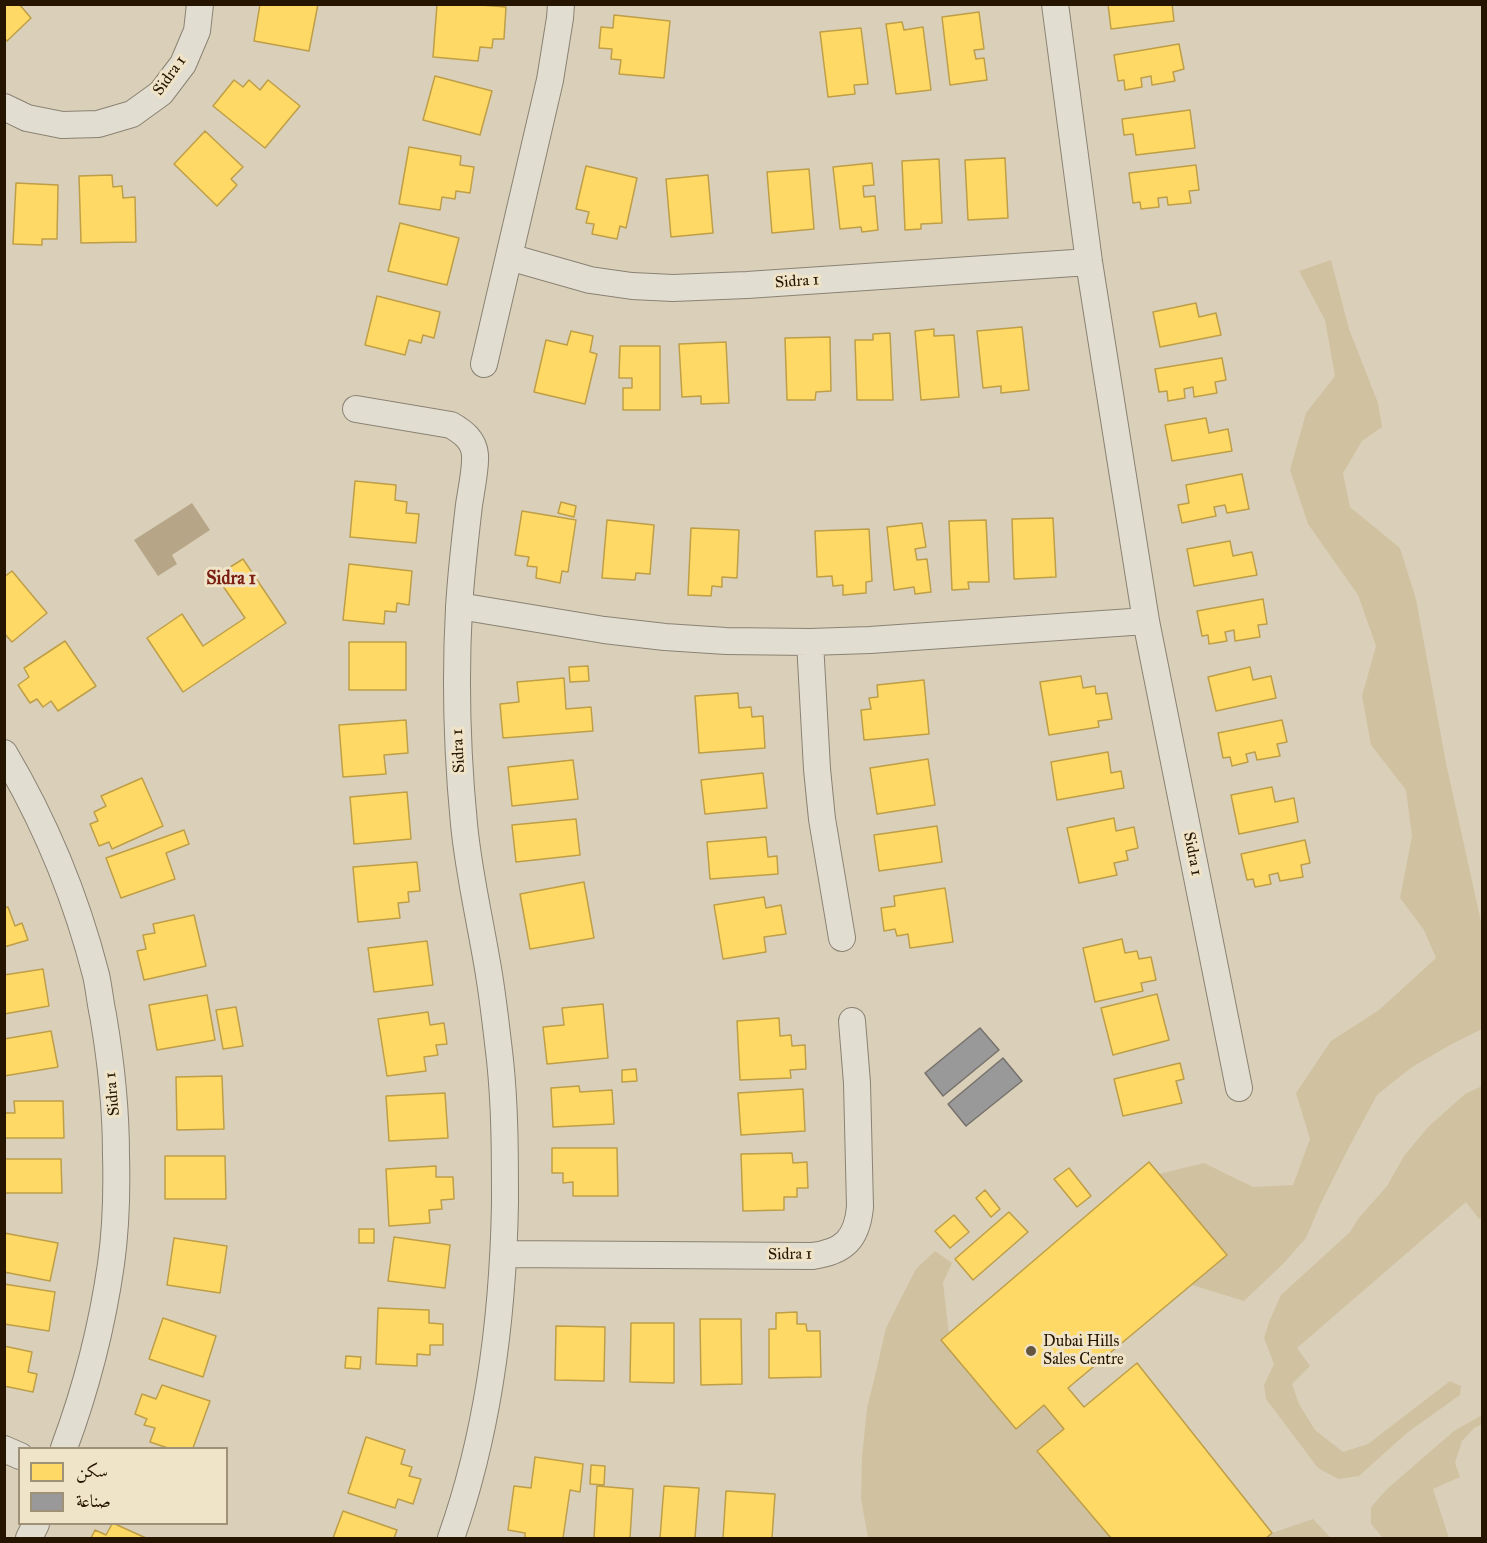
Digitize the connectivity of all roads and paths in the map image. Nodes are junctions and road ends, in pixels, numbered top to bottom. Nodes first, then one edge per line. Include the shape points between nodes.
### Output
1 (200, 4) edge
2 (561, 4) edge
3 (1054, 4) edge
4 (4, 107) edge
5 (509, 257) junction
6 (1089, 262) junction
7 (484, 364) dead end
8 (356, 409) dead end
9 (459, 606) junction
10 (1146, 621) junction
11 (810, 642) junction
12 (4, 753) edge
13 (842, 938) dead end
14 (852, 1021) dead end
15 (1239, 1088) dead end
16 (504, 1254) junction
17 (65, 1447) edge
18 (4, 1449) edge
19 (18, 1455) edge
20 (36, 1525) edge
21 (29, 1539) edge
22 (451, 1539) edge

1 - 4 street, Sidra 1 via 196,31 183,64 161,93 132,114 98,124 62,126 27,118
2 - 5 street via 550,80
3 - 6 street, Sidra 1
5 - 6 street, Sidra 1 via 590,280 673,288
5 - 7 street
6 - 10 street, Sidra 1
8 - 9 street, Sidra 1 via 451,425 463,431 471,442 475,454
9 - 11 street via 644,635
9 - 16 street, Sidra 1 via 457,679 464,825 500,1064
10 - 11 street
10 - 15 street, Sidra 1
11 - 13 street via 822,819
12 - 17 street, Sidra 1 via 49,839 76,907 96,977 109,1047 116,1119 117,1191 111,1263 98,1334
14 - 16 street, Sidra 1 via 861,1207 859,1223 842,1247 812,1256
16 - 22 street, Sidra 1 via 483,1423
18 - 19 street
20 - 21 street

